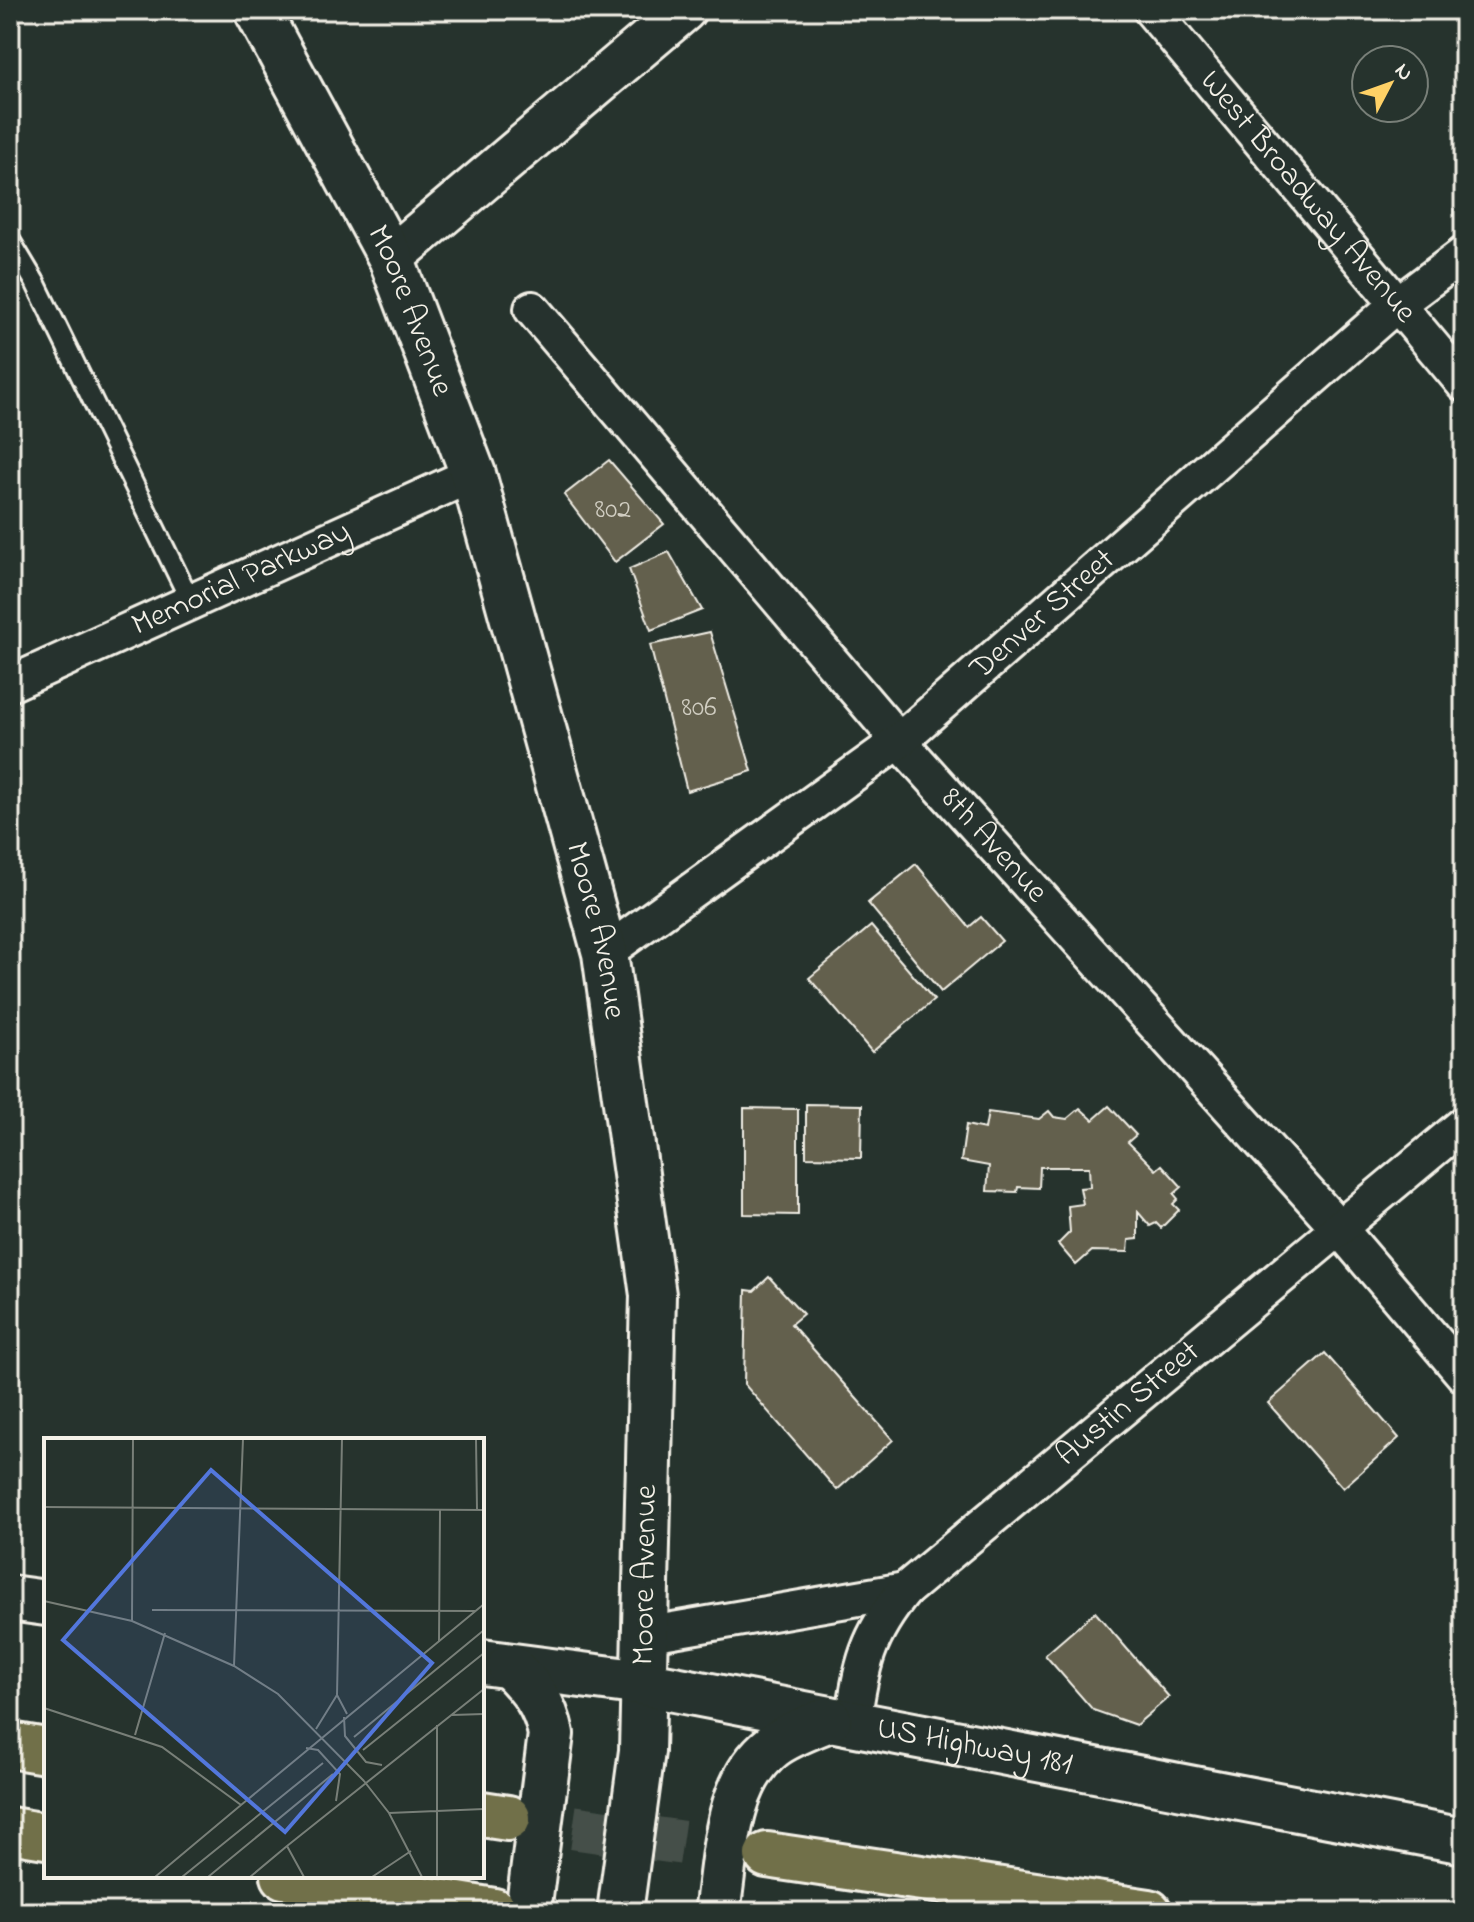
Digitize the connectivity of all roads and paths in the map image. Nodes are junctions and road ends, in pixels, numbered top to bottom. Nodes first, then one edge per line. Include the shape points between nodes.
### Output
1 (257, 10) edge
2 (684, 10) edge
3 (1151, 10) edge
4 (10, 240) edge
5 (1464, 254) edge
6 (391, 258) junction
7 (1396, 305) junction
8 (532, 309) dead end
9 (1464, 384) edge
10 (473, 474) junction
11 (191, 602) junction
12 (10, 684) edge
13 (899, 741) junction
14 (605, 953) junction
15 (1464, 1124) edge
16 (1339, 1228) junction
17 (1464, 1375) edge
18 (905, 1590) junction
19 (10, 1598) edge
20 (44, 1603) edge
21 (644, 1635) junction
22 (496, 1664) edge
23 (643, 1683) junction
24 (841, 1721) junction
25 (10, 1745) edge
26 (44, 1751) edge
27 (10, 1830) edge
28 (44, 1836) edge
29 (1464, 1841) edge
30 (767, 1855) tunnel mouth
31 (296, 1878) edge
32 (1102, 1904) junction
33 (494, 1911) edge
34 (528, 1912) edge
35 (620, 1912) edge
36 (717, 1912) edge
37 (1149, 1912) edge
38 (1161, 1912) edge

1 - 6 main road, Moore Avenue
2 - 6 street
3 - 7 street, West Broadway Avenue
4 - 11 lane
5 - 7 street, Denver Street
6 - 10 main road, Moore Avenue
7 - 9 street, West Broadway Avenue
7 - 13 street, Denver Street
8 - 13 street, 8th Avenue
10 - 11 street, Memorial Parkway
10 - 14 main road, Moore Avenue
11 - 12 street, Memorial Parkway
13 - 14 street, Denver Street
13 - 16 street, 8th Avenue
14 - 21 main road, Moore Avenue via 653,1295
15 - 16 street, Austin Street
16 - 17 street, 8th Avenue
16 - 18 street, Austin Street
18 - 21 street
18 - 24 street, Austin Street via 880,1621
19 - 20 main road
21 - 23 main road, Moore Avenue
22 - 23 main road, US Highway 181
22 - 34 main road via 533,1689 547,1711 551,1734
23 - 24 main road, US Highway 181
23 - 35 main road, Moore Avenue via 642,1751
24 - 29 main road, US Highway 181
24 - 36 main road via 775,1745 740,1789
25 - 26 highway
27 - 28 highway
30 - 32 highway
31 - 33 highway
32 - 37 highway
32 - 38 highway

